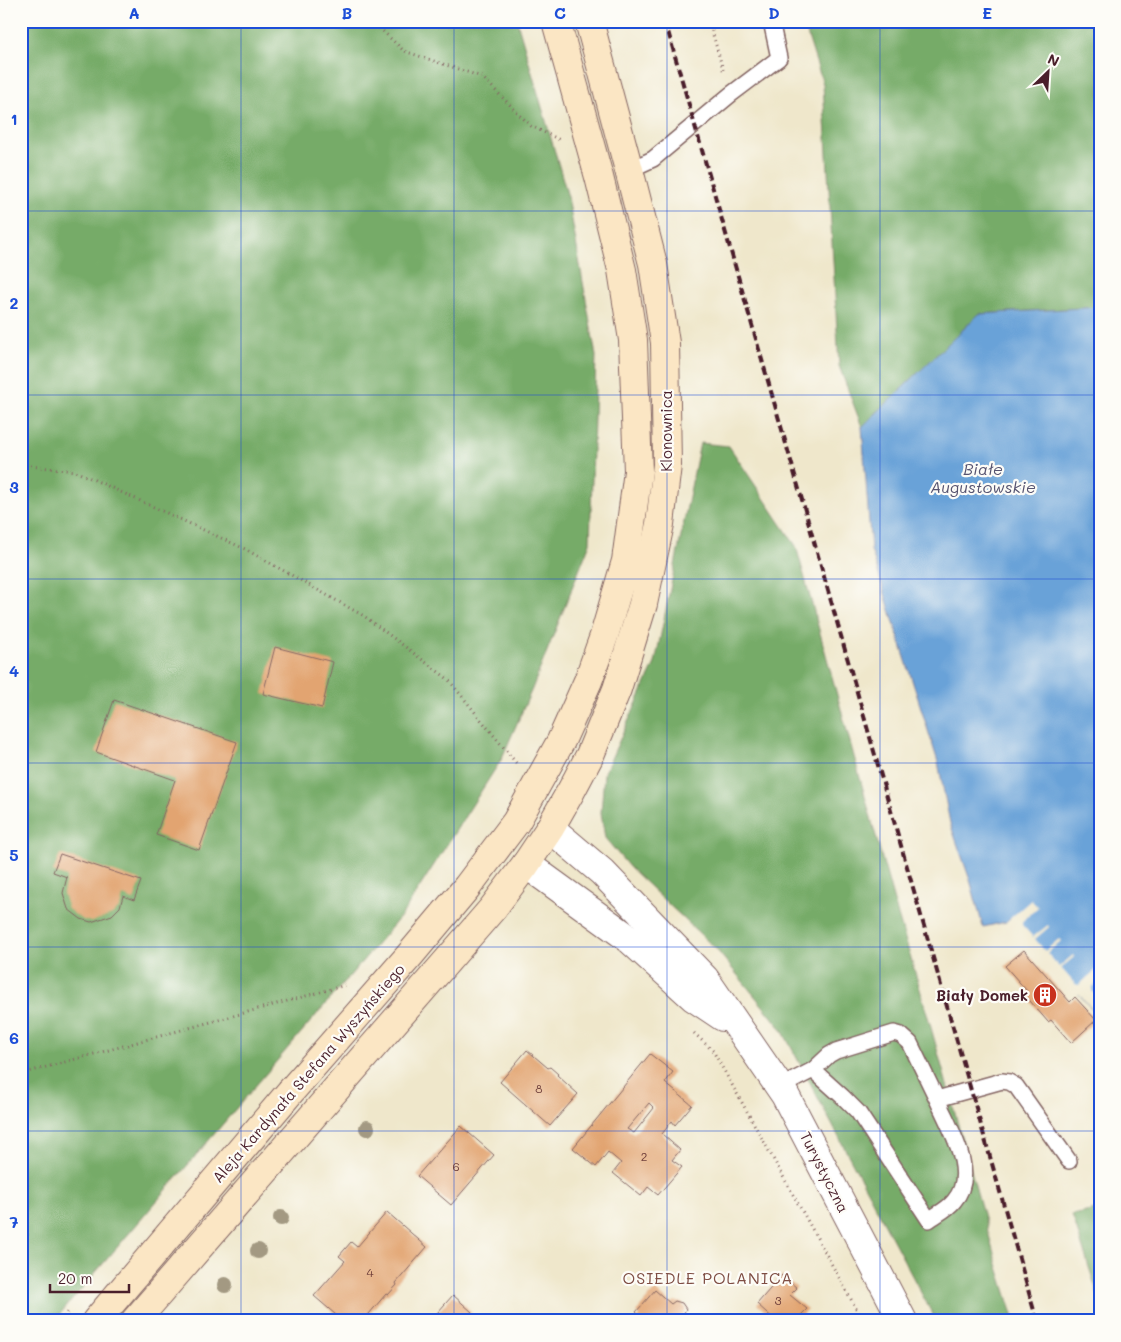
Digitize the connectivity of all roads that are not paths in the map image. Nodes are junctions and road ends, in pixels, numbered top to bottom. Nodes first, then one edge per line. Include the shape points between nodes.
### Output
1 (556, 21) edge
2 (589, 21) edge
3 (772, 21) edge
4 (629, 170) junction
5 (599, 177) junction
6 (516, 822) junction
7 (550, 828) junction
8 (526, 864) junction
9 (739, 1028) junction
10 (814, 1070) junction
11 (780, 1086) junction
12 (291, 1091) junction
13 (936, 1100) junction
14 (316, 1112) junction
15 (1069, 1161) dead end
16 (96, 1321) edge
17 (135, 1321) edge
18 (903, 1321) edge

1 - 5 main road, Klonownica
2 - 4 main road, Klonownica
3 - 4 lane via 779,58 653,159
4 - 5 main road
4 - 7 main road, Klonownica via 653,264 665,343 667,465 660,524 643,604 617,689 590,756
5 - 6 main road, Klonownica via 622,270 632,340 638,471 626,561 604,636 561,742
6 - 7 main road
6 - 8 main road
6 - 12 main road, Aleja Kardynała Stefana Wyszyńskiego via 467,887
7 - 8 main road
7 - 9 street, Turystyczna via 602,872 705,979
8 - 9 street, Turystyczna via 628,938 694,997
8 - 14 main road via 493,908
9 - 11 street, Turystyczna
10 - 11 lane
10 - 13 lane via 836,1051 894,1033 910,1043
10 - 13 lane via 858,1112 928,1220 953,1203 964,1180 958,1146
11 - 18 street, Turystyczna
12 - 14 main road
12 - 16 main road, Aleja Kardynała Stefana Wyszyńskiego
13 - 15 lane via 1002,1081 1009,1082 1016,1086
14 - 17 main road

